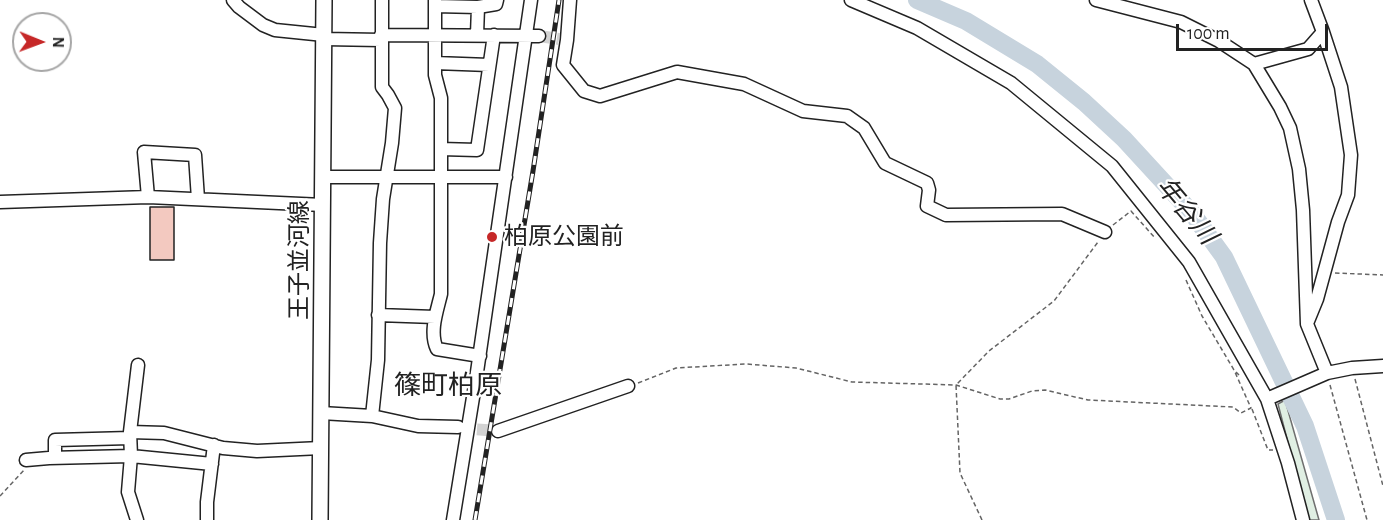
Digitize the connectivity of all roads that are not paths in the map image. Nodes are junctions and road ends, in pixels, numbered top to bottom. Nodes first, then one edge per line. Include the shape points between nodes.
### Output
1 (233, 0) edge
2 (324, 0) edge
3 (382, 0) edge
4 (497, 0) edge
5 (531, 0) edge
6 (570, 0) edge
7 (851, 0) edge
8 (1095, 0) edge
9 (1311, 0) edge
10 (435, 3) edge
11 (478, 7) junction
12 (1323, 32) junction
13 (435, 35) junction
14 (477, 35) junction
15 (494, 35) junction
16 (533, 36) junction
17 (324, 37) junction
18 (381, 37) junction
19 (435, 63) junction
20 (1254, 64) junction
21 (489, 65) junction
22 (441, 149) junction
23 (387, 176) junction
24 (441, 176) junction
25 (323, 177) junction
26 (506, 177) junction
27 (148, 197) junction
28 (198, 199) junction
29 (0, 202) edge
30 (323, 205) junction
31 (1105, 232) road end
32 (378, 315) junction
33 (435, 317) junction
34 (1307, 324) junction
35 (480, 356) junction
36 (138, 365) dead end
37 (1383, 366) edge
38 (1327, 373) junction
39 (628, 386) road end
40 (1267, 399) junction
41 (321, 413) junction
42 (372, 416) junction
43 (458, 428) tunnel mouth
44 (498, 430) tunnel mouth
45 (130, 435) junction
46 (214, 445) junction
47 (321, 448) junction
48 (131, 456) junction
49 (55, 458) junction
50 (26, 460) road end
51 (212, 464) junction
52 (137, 520) edge
53 (207, 520) edge
54 (320, 520) edge
55 (453, 520) edge
56 (1304, 520) edge

1 - 17 street via 275,30
2 - 17 main road, 王子並河線
3 - 18 street
4 - 11 street via 496,4
5 - 16 street
6 - 31 street via 563,65 584,91 600,96 677,72 744,84 803,111 847,116 864,128 885,163 927,183 927,206 946,215 1062,214
7 - 40 street via 917,28 1011,83 1112,166 1189,262
8 - 20 street via 1181,22
9 - 12 street
10 - 11 street
10 - 13 street
11 - 14 street
12 - 20 street via 1308,49
12 - 34 street via 1341,87 1351,155 1348,195
13 - 14 street
13 - 18 street
13 - 19 street
14 - 15 street
15 - 16 street
15 - 21 street
16 - 26 street
17 - 18 street
17 - 25 main road, 王子並河線
18 - 23 street via 381,87 394,108
19 - 21 street
19 - 22 street via 441,98
20 - 34 street via 1290,128 1299,169
21 - 22 street via 477,150
22 - 24 street
23 - 24 street
23 - 25 street
23 - 32 street
24 - 26 street
24 - 33 street via 441,294
25 - 30 main road, 王子並河線
26 - 35 street
27 - 28 street
27 - 28 street via 144,153 195,155
27 - 29 street
28 - 30 street
30 - 41 main road, 王子並河線
32 - 33 street
32 - 42 street
33 - 35 street via 434,342 438,350
34 - 38 street
35 - 55 street
36 - 45 street
37 - 38 street
38 - 40 street
39 - 44 street
40 - 56 street
41 - 42 street
41 - 47 main road, 王子並河線
42 - 43 street via 418,426
45 - 46 street via 164,433
45 - 48 street
45 - 49 street via 55,440
46 - 47 street via 256,452
46 - 51 street
47 - 54 main road, 王子並河線
48 - 49 street
48 - 51 street
48 - 52 street via 128,492
49 - 50 street
51 - 53 street

